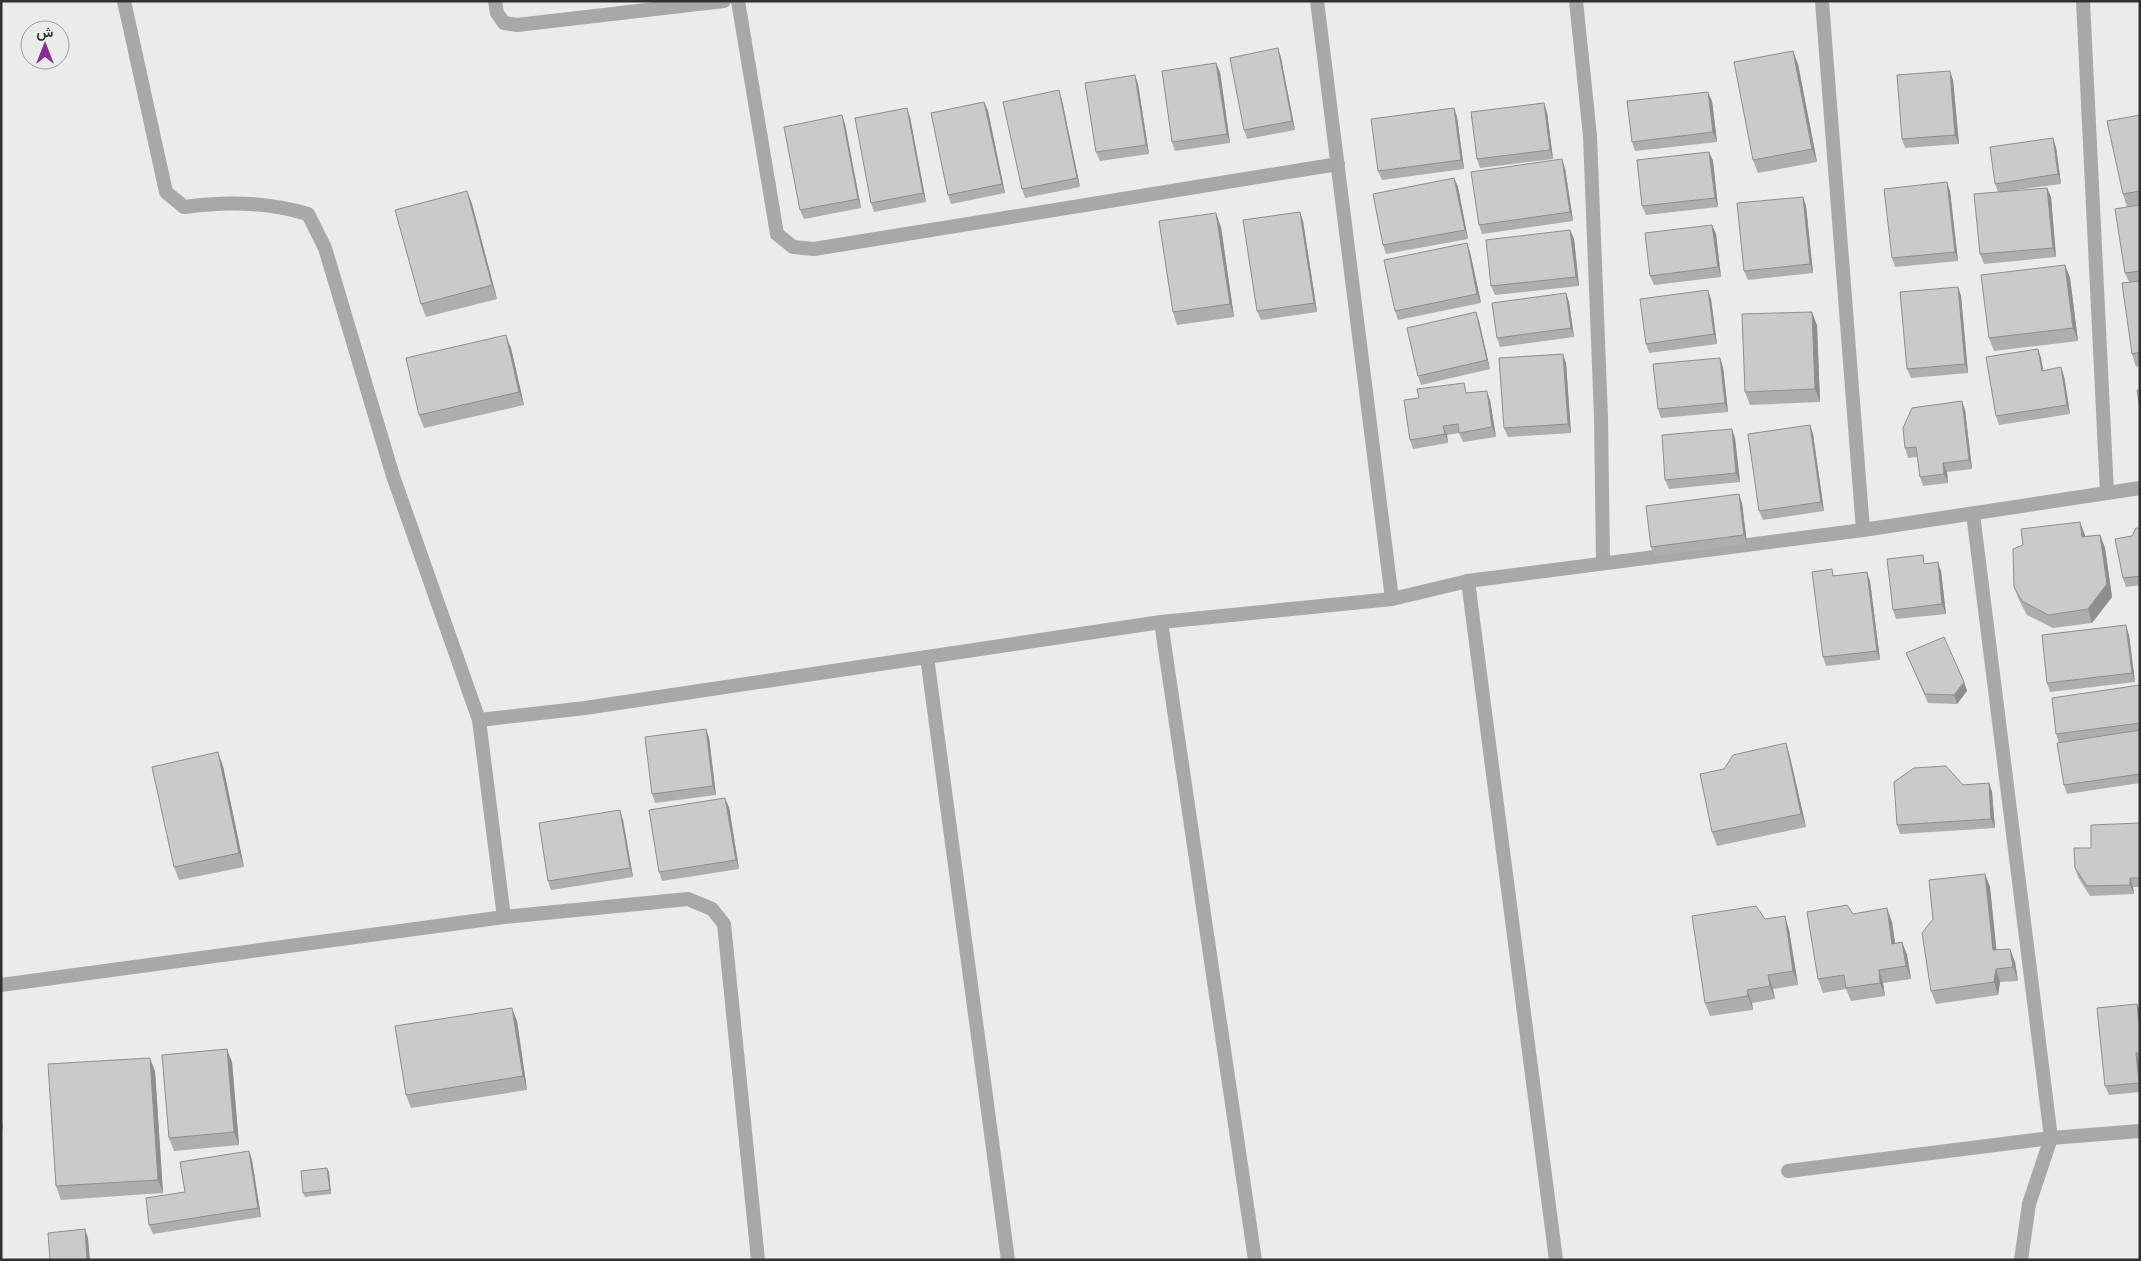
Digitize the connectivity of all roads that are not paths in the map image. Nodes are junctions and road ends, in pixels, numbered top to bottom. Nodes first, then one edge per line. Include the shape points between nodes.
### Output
1 (124, 1) edge
2 (495, 1) edge
3 (724, 1) edge
4 (738, 1) edge
5 (1317, 1) edge
6 (1576, 1) edge
7 (1822, 1) edge
8 (2083, 1) edge
9 (1338, 164) junction
10 (2140, 488) edge
11 (2107, 493) junction
12 (1974, 514) junction
13 (1863, 530) junction
14 (1603, 562) junction
15 (1468, 581) junction
16 (1392, 599) junction
17 (1161, 622) junction
18 (927, 657) junction
19 (479, 720) junction
20 (504, 917) junction
21 (1, 985) edge
22 (2140, 1131) edge
23 (2051, 1138) junction
24 (1788, 1171) dead end
25 (758, 1260) edge
26 (1008, 1260) edge
27 (1255, 1260) edge
28 (1556, 1260) edge
29 (2021, 1260) edge

1 - 19 street via 166,192 184,207 209,203 251,203 283,206 308,214 325,248 393,476
2 - 3 street via 497,13 504,23 517,25
4 - 9 street via 777,234 792,247 814,249
5 - 9 street
6 - 14 street via 1590,136
7 - 13 street
8 - 11 street
9 - 16 street
10 - 11 street
11 - 12 street
12 - 13 street
12 - 23 street
13 - 14 street
14 - 15 street
15 - 16 street
15 - 28 street
16 - 17 street
17 - 18 street
17 - 27 street
18 - 19 street via 585,708
18 - 26 street
19 - 20 street
20 - 21 street
20 - 25 street via 688,900 712,909 724,924
22 - 23 street
23 - 24 street
23 - 29 street via 2029,1204

